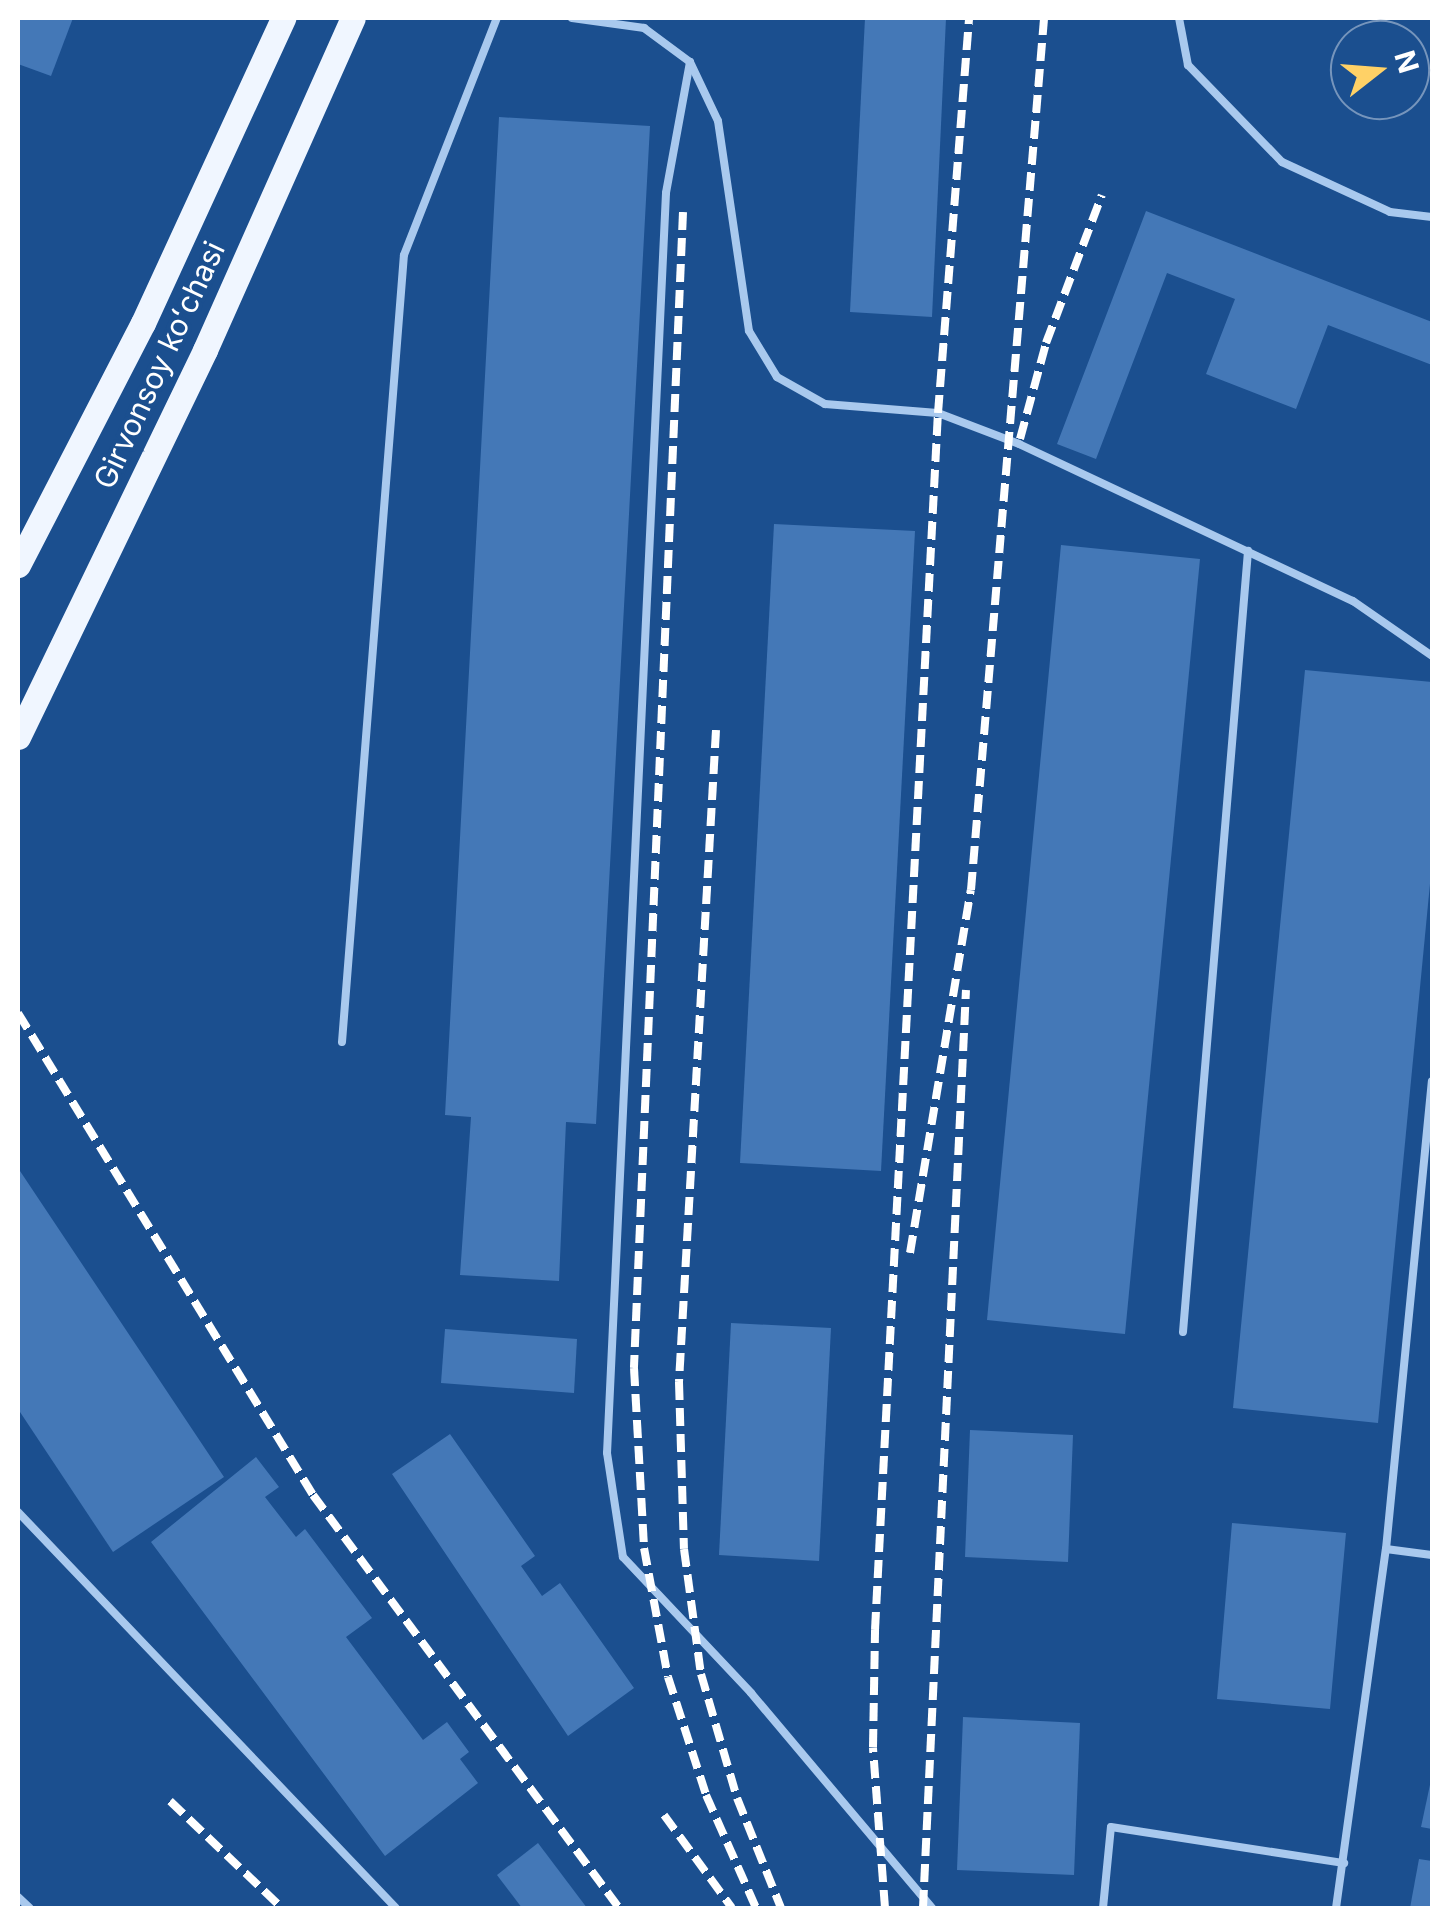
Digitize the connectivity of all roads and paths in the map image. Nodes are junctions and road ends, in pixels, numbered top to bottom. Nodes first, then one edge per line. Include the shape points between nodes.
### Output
1 (283, 18) edge
2 (353, 18) edge
3 (497, 18) edge
4 (572, 18) edge
5 (1179, 18) edge
6 (690, 62) junction
7 (1432, 217) edge
8 (1248, 551) junction
9 (18, 565) edge
10 (1432, 656) edge
11 (18, 737) edge
12 (342, 1042) dead end
13 (1432, 1081) edge
14 (1184, 1332) dead end
15 (18, 1512) edge
16 (1386, 1549) junction
17 (1432, 1555) edge
18 (1344, 1862) junction
19 (18, 1897) edge
20 (30, 1908) edge
21 (396, 1908) edge
22 (932, 1908) edge
23 (1103, 1908) edge
24 (1336, 1908) edge

1 - 9 main road, Girvonsoy koʻchasi via 143,323
2 - 11 main road, Girvonsoy koʻchasi via 204,350
3 - 12 lane via 404,254
4 - 6 lane via 644,28
5 - 7 lane via 1188,65 1282,162 1390,212
6 - 8 lane via 718,122 750,331 778,377 825,404 938,414 1019,444
6 - 22 lane via 666,194 607,1453 622,1557 751,1694
8 - 10 lane via 1354,600
8 - 14 lane
13 - 16 lane
15 - 21 lane
16 - 17 lane
16 - 18 lane
18 - 23 lane via 1111,1827
18 - 24 lane
19 - 20 lane

